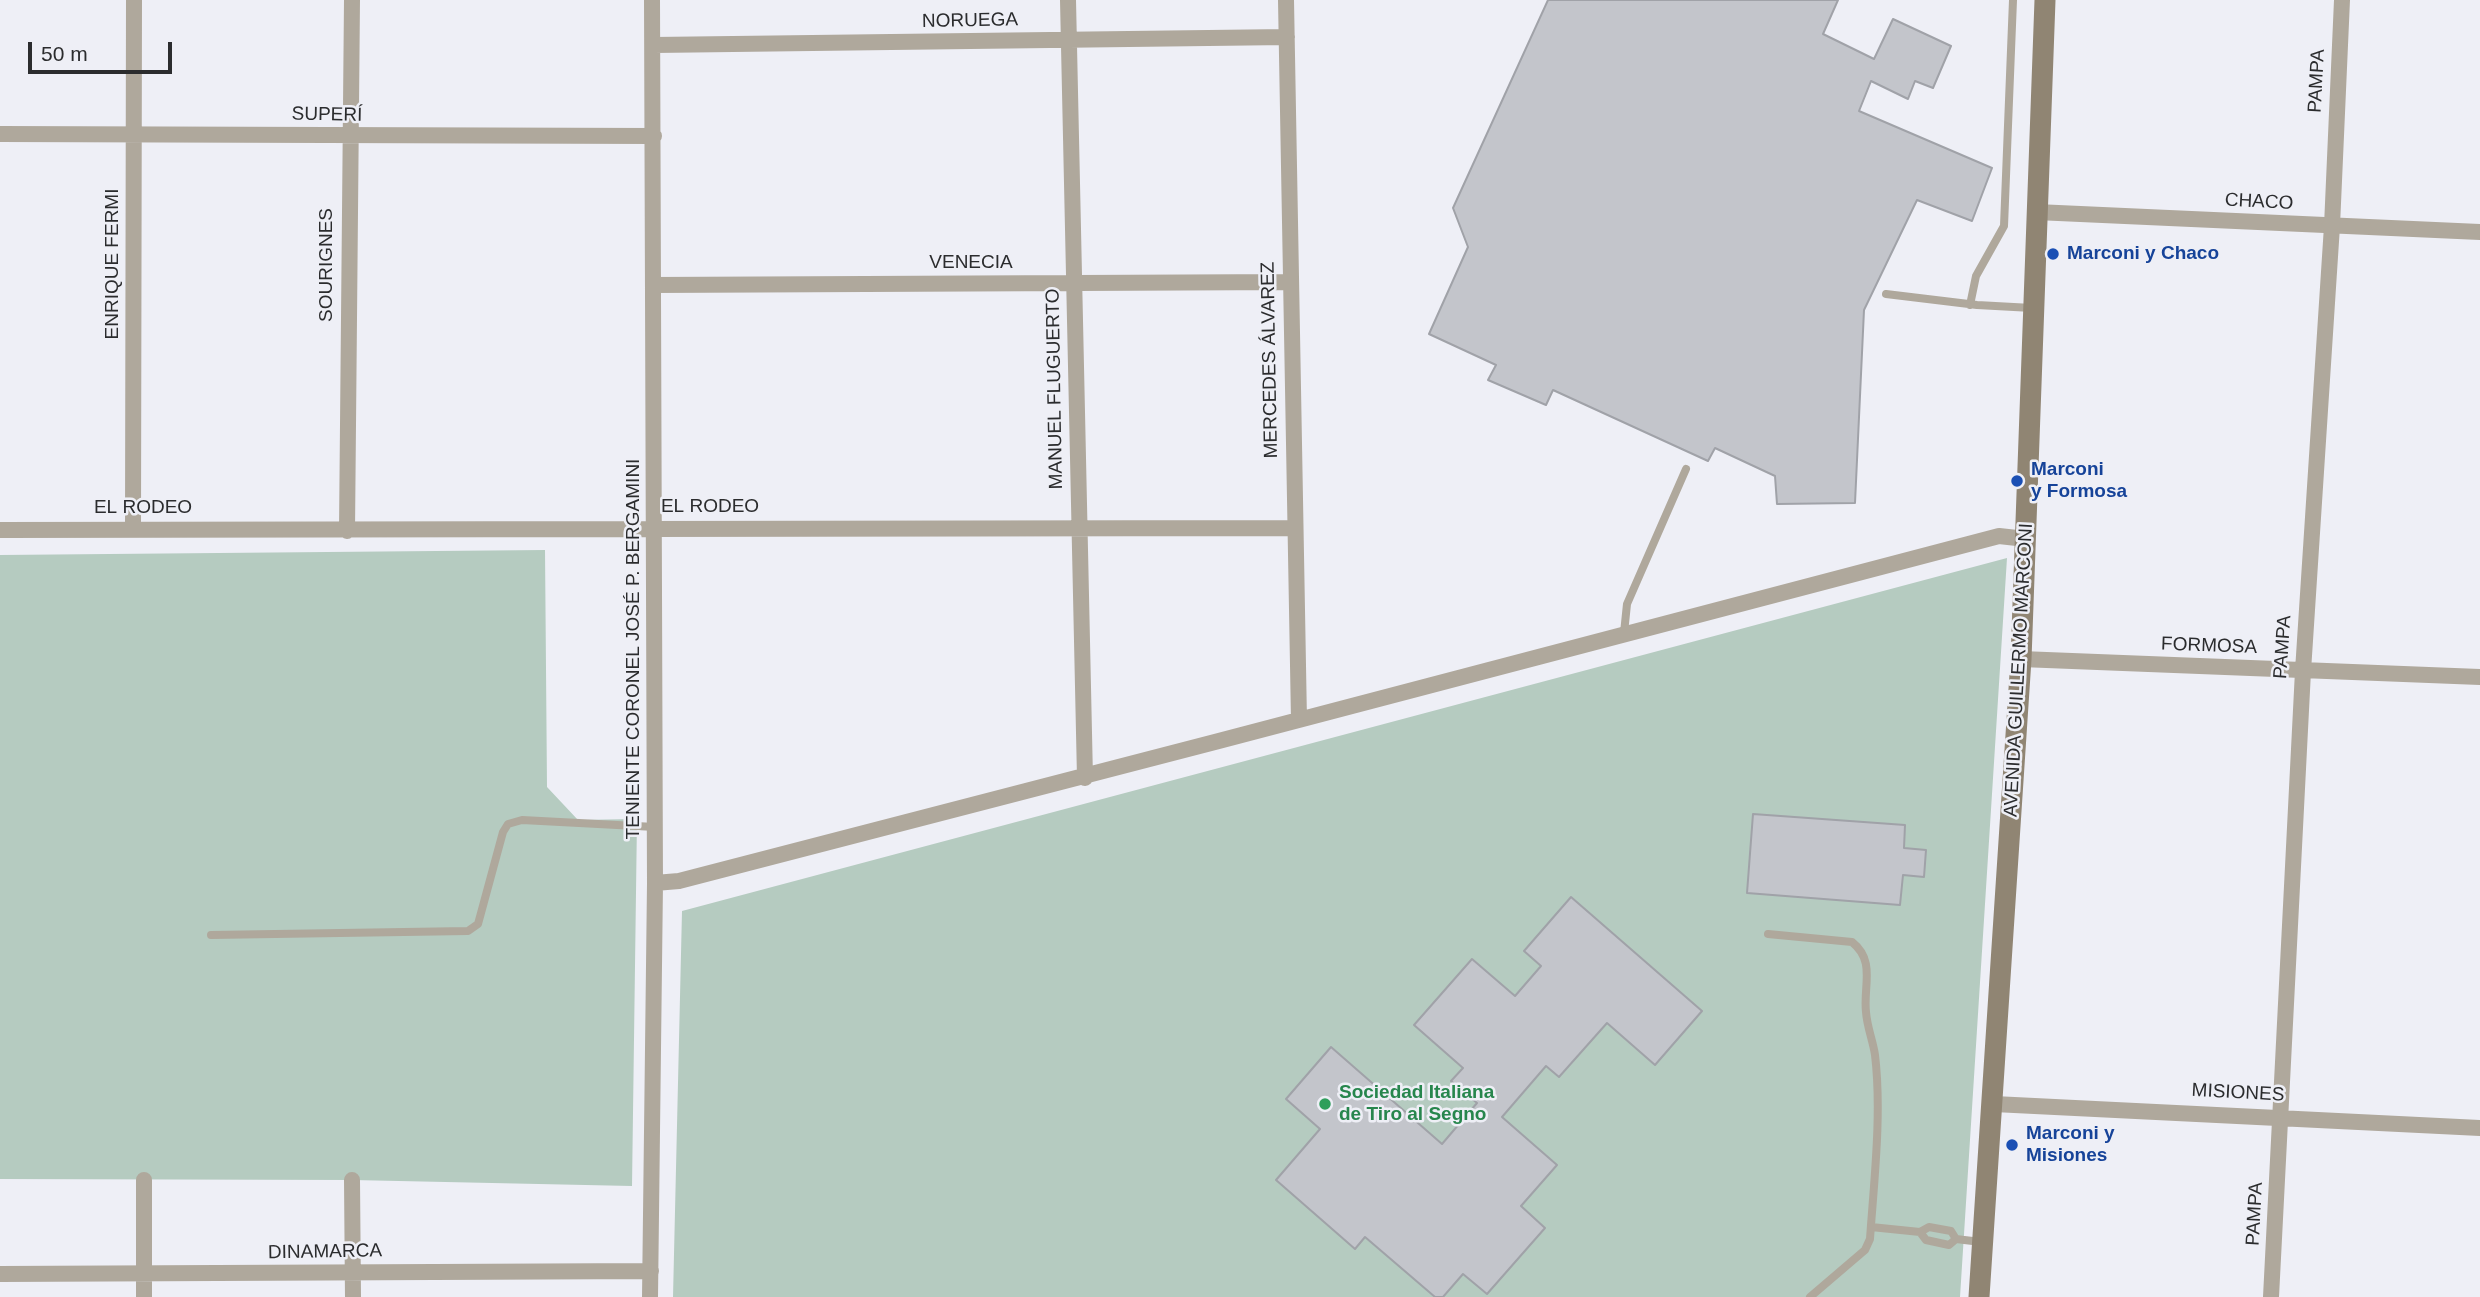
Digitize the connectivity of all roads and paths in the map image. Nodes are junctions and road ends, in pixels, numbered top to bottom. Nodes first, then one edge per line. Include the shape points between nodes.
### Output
1 (134, 0) edge
2 (352, 0) edge
3 (652, 0) edge
4 (1068, 0) edge
5 (1286, 0) edge
6 (2013, 0) edge
7 (2045, 0) edge
8 (2342, 0) edge
9 (1287, 37) junction
10 (1069, 41) junction
11 (654, 45) junction
12 (135, 133) junction
13 (0, 134) edge
14 (349, 136) junction
15 (654, 136) junction
16 (2036, 212) junction
17 (2332, 226) junction
18 (2480, 232) edge
19 (1290, 282) junction
20 (1074, 284) junction
21 (653, 285) junction
22 (1886, 294) dead end
23 (1970, 305) junction
24 (2035, 308) junction
25 (1685, 469) dead end
26 (133, 527) junction
27 (655, 528) junction
28 (1078, 528) junction
29 (1294, 528) junction
30 (0, 530) edge
31 (347, 531) junction
32 (2026, 539) junction
33 (1624, 633) junction
34 (2021, 659) junction
35 (2303, 670) junction
36 (2480, 677) edge
37 (1299, 720) junction
38 (1084, 778) junction
39 (655, 827) junction
40 (655, 883) junction
41 (1768, 934) dead end
42 (211, 935) dead end
43 (1994, 1104) junction
44 (2281, 1116) junction
45 (2480, 1128) edge
46 (144, 1180) dead end
47 (352, 1180) dead end
48 (1871, 1227) junction
49 (1920, 1232) junction
50 (1956, 1239) junction
51 (1982, 1242) junction
52 (650, 1271) junction
53 (353, 1273) junction
54 (0, 1274) edge
55 (144, 1276) junction
56 (144, 1297) edge
57 (353, 1297) edge
58 (650, 1297) edge
59 (1810, 1297) edge
60 (1979, 1297) edge
61 (2271, 1297) edge

1 - 12 street, ENRIQUE FERMI
2 - 14 street, SOURIGNES
3 - 11 street, TENIENTE CORONEL JOSÉ P. BERGAMINI
4 - 10 street, MANUEL FLUGUERTO
5 - 9 street, MERCEDES ÁLVAREZ
6 - 23 lane via 2004,226 1976,276
7 - 16 main road, AVENIDA GUILLERMO MARCONI
8 - 17 street, PAMPA
9 - 10 street, NORUEGA
9 - 19 street, MERCEDES ÁLVAREZ
10 - 11 street, NORUEGA
10 - 20 street, MANUEL FLUGUERTO
11 - 15 street, TENIENTE CORONEL JOSÉ P. BERGAMINI
12 - 13 street, SUPERÍ
12 - 14 street, SUPERÍ
12 - 26 street, ENRIQUE FERMI
14 - 15 street, SUPERÍ
14 - 31 street, SOURIGNES
15 - 21 street, TENIENTE CORONEL JOSÉ P. BERGAMINI
16 - 17 street, CHACO
16 - 24 main road, AVENIDA GUILLERMO MARCONI
17 - 18 street, CHACO
17 - 35 street, PAMPA
19 - 20 street, VENECIA
19 - 29 street, MERCEDES ÁLVAREZ
20 - 21 street, VENECIA
20 - 28 street, MANUEL FLUGUERTO
21 - 27 street, TENIENTE CORONEL JOSÉ P. BERGAMINI
22 - 23 lane
23 - 24 lane
24 - 32 main road, AVENIDA GUILLERMO MARCONI
25 - 33 lane via 1627,604
26 - 30 street, EL RODEO
26 - 31 street, EL RODEO
27 - 28 street, EL RODEO
27 - 31 street, EL RODEO
27 - 39 street, TENIENTE CORONEL JOSÉ P. BERGAMINI
28 - 29 street, EL RODEO
28 - 38 street, MANUEL FLUGUERTO
29 - 37 street, MERCEDES ÁLVAREZ
32 - 33 street via 1998,536
32 - 34 main road, AVENIDA GUILLERMO MARCONI
33 - 37 street
34 - 35 street, FORMOSA
34 - 43 main road, AVENIDA GUILLERMO MARCONI
35 - 36 street, FORMOSA
35 - 44 street, PAMPA
37 - 38 street
38 - 40 street via 679,881
39 - 40 street, TENIENTE CORONEL JOSÉ P. BERGAMINI
39 - 42 lane via 522,820 508,824 478,924 468,931
40 - 52 street, TENIENTE CORONEL JOSÉ P. BERGAMINI
41 - 48 lane via 1852,942 1868,964 1866,1012 1875,1068
43 - 44 street, MISIONES
43 - 51 main road, AVENIDA GUILLERMO MARCONI
44 - 45 street, MISIONES
44 - 61 street, PAMPA
46 - 55 street
47 - 53 street
48 - 49 lane
48 - 59 lane via 1865,1250
49 - 50 lane via 1929,1227 1942,1229 1951,1231
49 - 50 lane via 1926,1240 1949,1245
50 - 51 lane
51 - 60 main road, AVENIDA GUILLERMO MARCONI
52 - 53 street, DINAMARCA
52 - 58 street, TENIENTE CORONEL JOSÉ P. BERGAMINI
53 - 55 street, DINAMARCA
53 - 57 street
54 - 55 street, DINAMARCA
55 - 56 street

